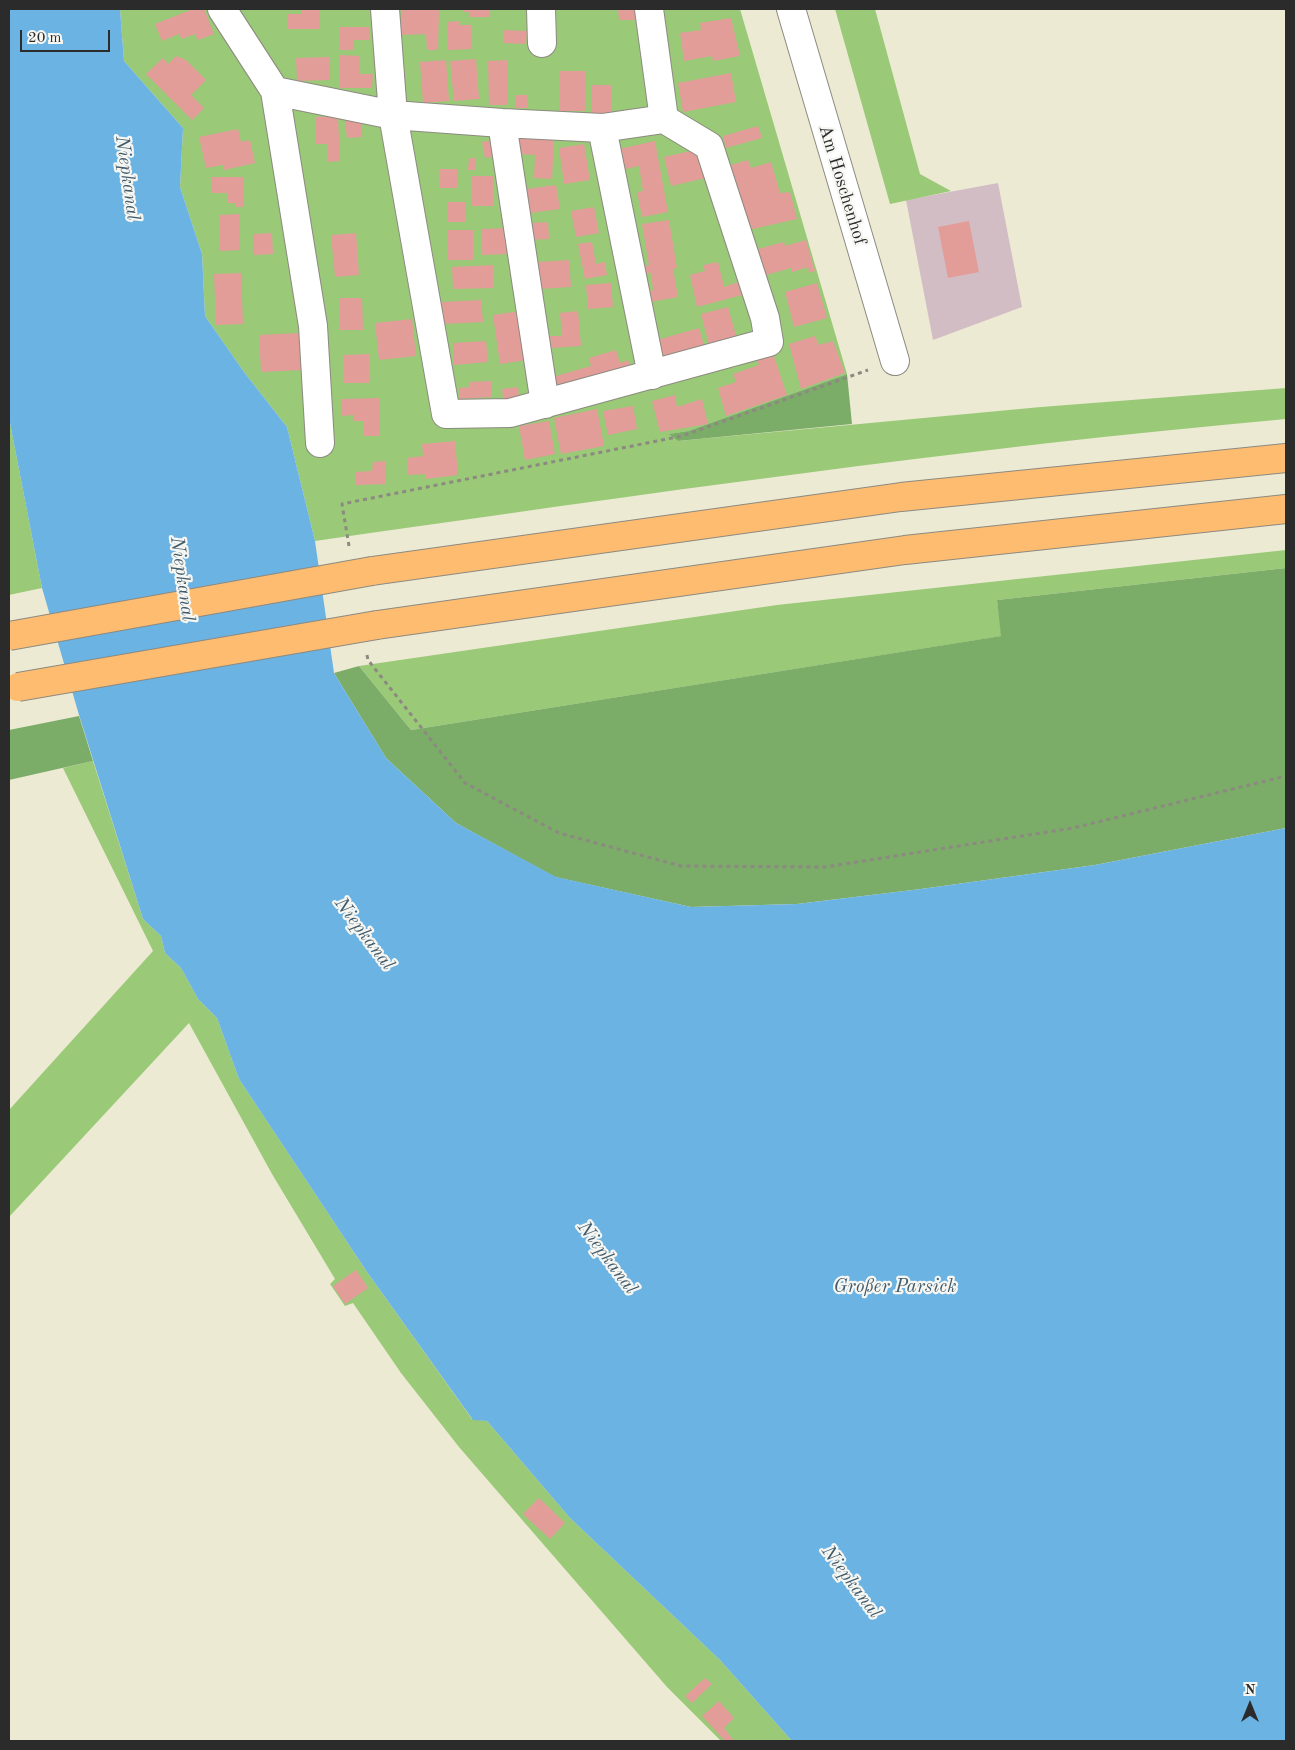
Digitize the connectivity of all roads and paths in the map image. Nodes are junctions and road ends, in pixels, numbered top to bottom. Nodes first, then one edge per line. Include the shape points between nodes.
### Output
1 (222, 9) edge
2 (385, 9) edge
3 (541, 9) edge
4 (648, 9) edge
5 (791, 9) edge
6 (542, 43) dead end
7 (276, 91) junction
8 (393, 115) junction
9 (664, 119) junction
10 (502, 123) junction
11 (602, 128) junction
12 (895, 361) joint
13 (652, 375) junction
14 (544, 404) junction
15 (320, 443) dead end
16 (1286, 458) edge
17 (1286, 509) edge
18 (350, 552) dead end
19 (9, 636) edge
20 (366, 650) dead end
21 (13, 688) edge
22 (1286, 776) edge

1 - 7 street
2 - 8 street
3 - 6 street
4 - 9 street
5 - 12 street, Am Hoschenhof
7 - 8 street
7 - 15 street via 313,326
8 - 10 street
8 - 14 street via 446,414 510,413
9 - 11 street
9 - 13 street via 709,146 770,342
10 - 11 street
10 - 14 street
11 - 13 street
12 - 18 path via 682,436 342,504
13 - 14 street
16 - 19 highway, bridge via 901,497 372,571
17 - 21 highway, bridge via 905,550 378,625
20 - 22 path via 368,660 465,783 559,832 681,866 825,866 1073,828

